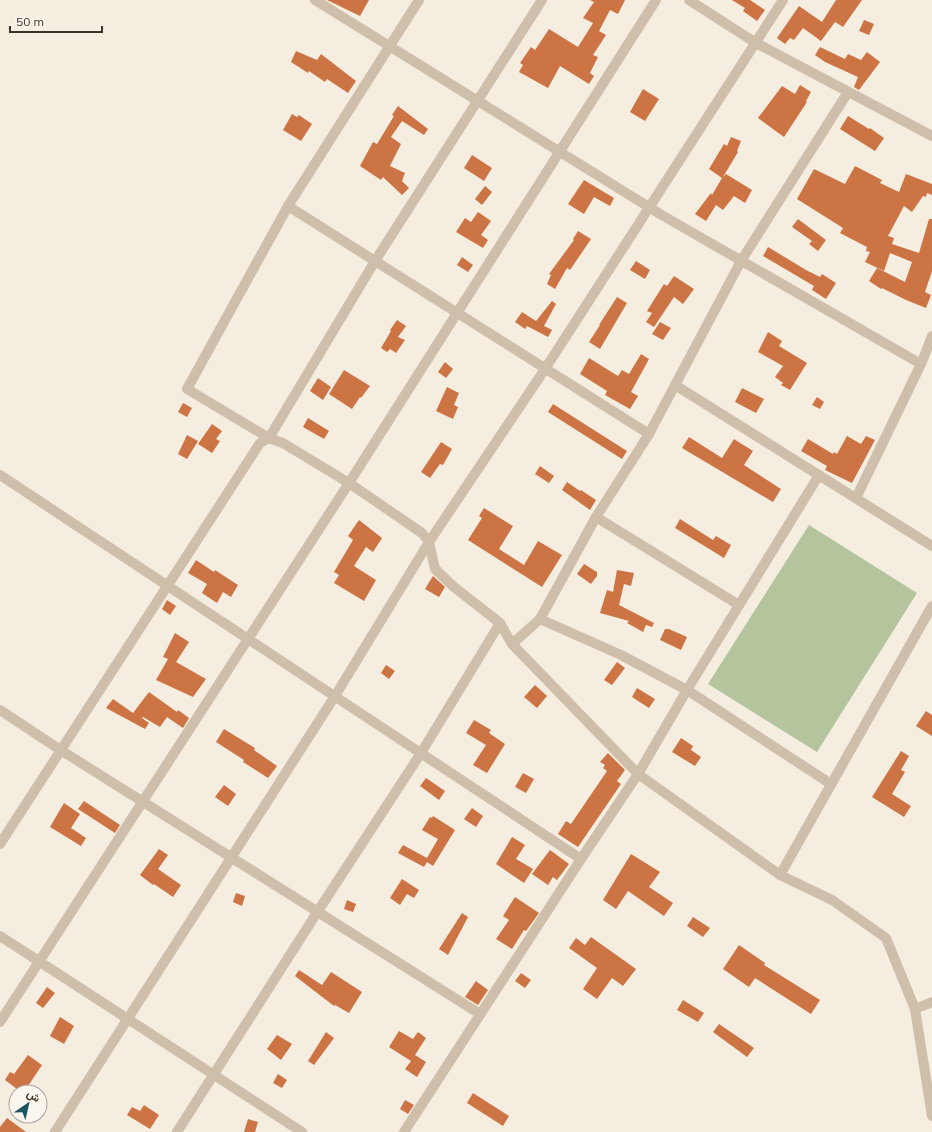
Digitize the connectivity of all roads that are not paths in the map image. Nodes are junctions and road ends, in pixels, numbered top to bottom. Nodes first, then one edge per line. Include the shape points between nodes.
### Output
1 (314, 0) edge
2 (419, 0) edge
3 (542, 0) edge
4 (656, 0) edge
5 (689, 0) edge
6 (783, 0) edge
7 (756, 43) junction
8 (390, 46) junction
9 (848, 92) junction
10 (478, 101) junction
11 (932, 136) edge
12 (560, 152) junction
13 (288, 206) junction
14 (650, 207) junction
15 (375, 261) junction
16 (741, 261) junction
17 (457, 313) junction
18 (932, 336) edge
19 (921, 364) junction
20 (545, 369) junction
21 (675, 385) junction
22 (649, 434) junction
23 (269, 438) junction
24 (0, 475) edge
25 (819, 475) junction
26 (349, 483) junction
27 (856, 498) junction
28 (596, 517) junction
29 (429, 542) junction
30 (932, 546) edge
31 (167, 585) junction
32 (740, 605) junction
33 (932, 606) edge
34 (540, 619) junction
35 (500, 623) junction
36 (248, 638) junction
37 (512, 644) junction
38 (687, 690) junction
39 (335, 696) junction
40 (0, 710) edge
41 (61, 750) junction
42 (421, 753) junction
43 (638, 774) junction
44 (831, 784) junction
45 (142, 801) junction
46 (0, 844) edge
47 (232, 857) junction
48 (580, 859) junction
49 (780, 874) junction
50 (318, 911) junction
51 (0, 936) edge
52 (39, 961) junction
53 (932, 1002) edge
54 (915, 1008) junction
55 (480, 1014) junction
56 (128, 1019) junction
57 (0, 1022) edge
58 (214, 1075) junction
59 (932, 1116) edge
60 (55, 1132) edge
61 (177, 1132) edge
62 (302, 1132) edge
63 (404, 1132) edge

1 - 8 street
2 - 8 street
3 - 10 street
4 - 12 street
5 - 7 street
6 - 7 street
7 - 9 street
7 - 14 street
8 - 10 street
8 - 13 street
9 - 11 street
9 - 16 street
10 - 12 street
10 - 15 street
12 - 14 street
12 - 17 street
13 - 15 street
13 - 23 street via 186,389
14 - 16 street
14 - 20 street
15 - 17 street
15 - 23 street
16 - 19 street
16 - 21 street
17 - 20 street
17 - 26 street
18 - 19 street
19 - 27 street
20 - 22 street
20 - 29 street
21 - 22 street
21 - 25 street
22 - 28 street
23 - 26 street via 283,443
23 - 31 street via 260,443
24 - 31 street
25 - 27 street
25 - 32 street
26 - 29 street via 422,533
26 - 36 street
27 - 30 street
28 - 32 street
28 - 34 street
29 - 35 street via 435,569
29 - 39 street
31 - 36 street
31 - 41 street
32 - 38 street
33 - 44 street
34 - 37 street
34 - 38 street via 620,655
35 - 37 street
35 - 42 street
36 - 39 street
36 - 45 street
37 - 43 street
38 - 43 street
38 - 44 street
39 - 42 street
39 - 47 street
40 - 41 street
41 - 45 street
41 - 46 street
42 - 48 street
42 - 50 street
43 - 48 street
43 - 49 street
44 - 49 street
45 - 47 street
45 - 52 street
47 - 50 street
47 - 56 street
48 - 55 street
49 - 54 street via 832,900 886,938
50 - 55 street
50 - 58 street
51 - 52 street
52 - 56 street
52 - 57 street
53 - 54 street
54 - 59 street
55 - 63 street
56 - 58 street
56 - 60 street
58 - 61 street
58 - 62 street

